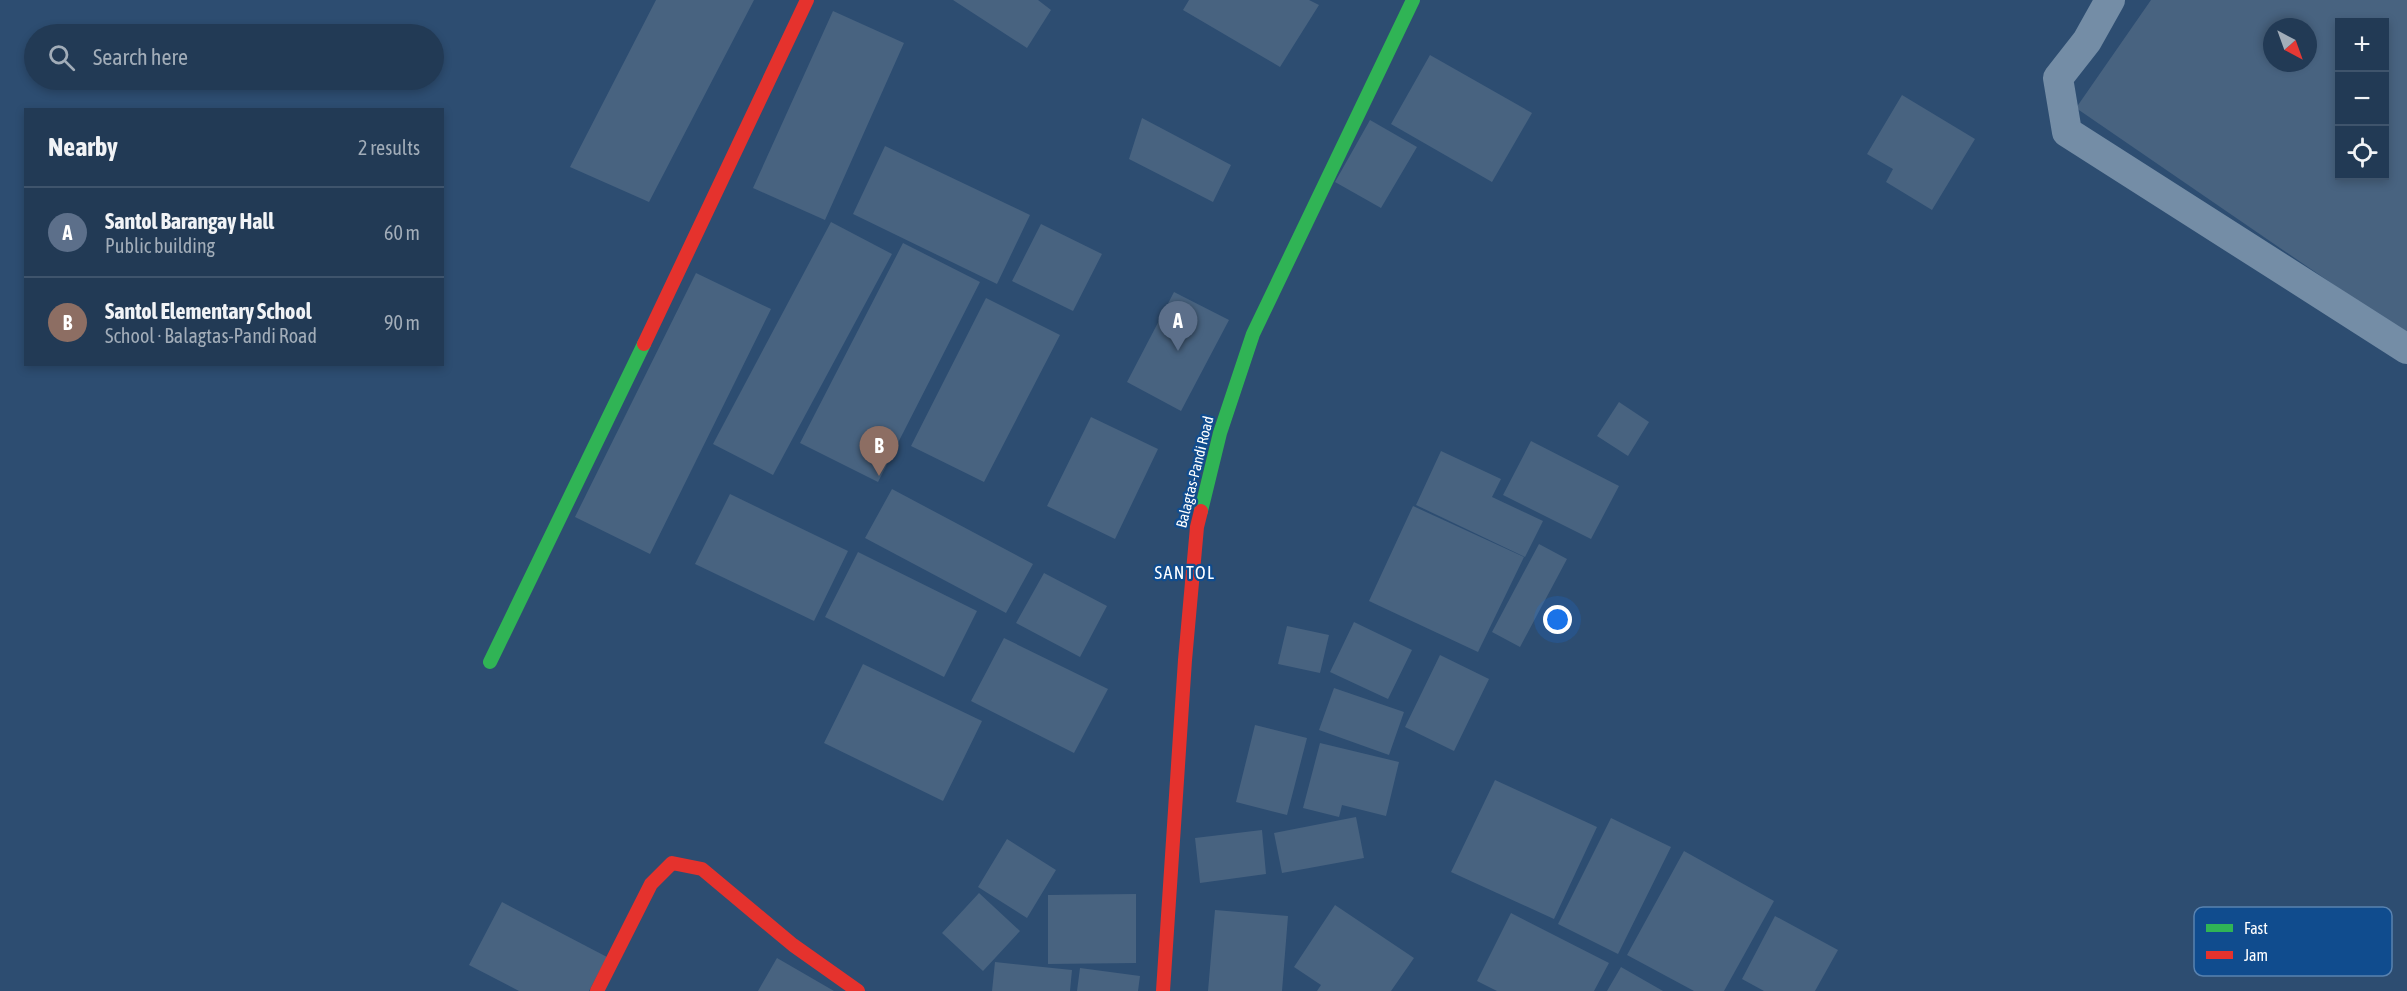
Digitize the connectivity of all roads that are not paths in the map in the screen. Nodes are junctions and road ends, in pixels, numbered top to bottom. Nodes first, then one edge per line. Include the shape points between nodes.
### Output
1 (807, 0) edge
2 (1413, 0) edge
3 (2110, 0) edge
4 (2407, 349) edge
5 (490, 662) dead end
6 (597, 991) edge
7 (858, 991) edge
8 (1163, 991) edge

1 - 5 street
2 - 8 street, Balagtas-Pandi Road via 1253,334 1220,433 1197,526
3 - 4 lane via 2087,41 2058,78 2067,132
6 - 7 street via 651,884 672,863 702,869 793,945

